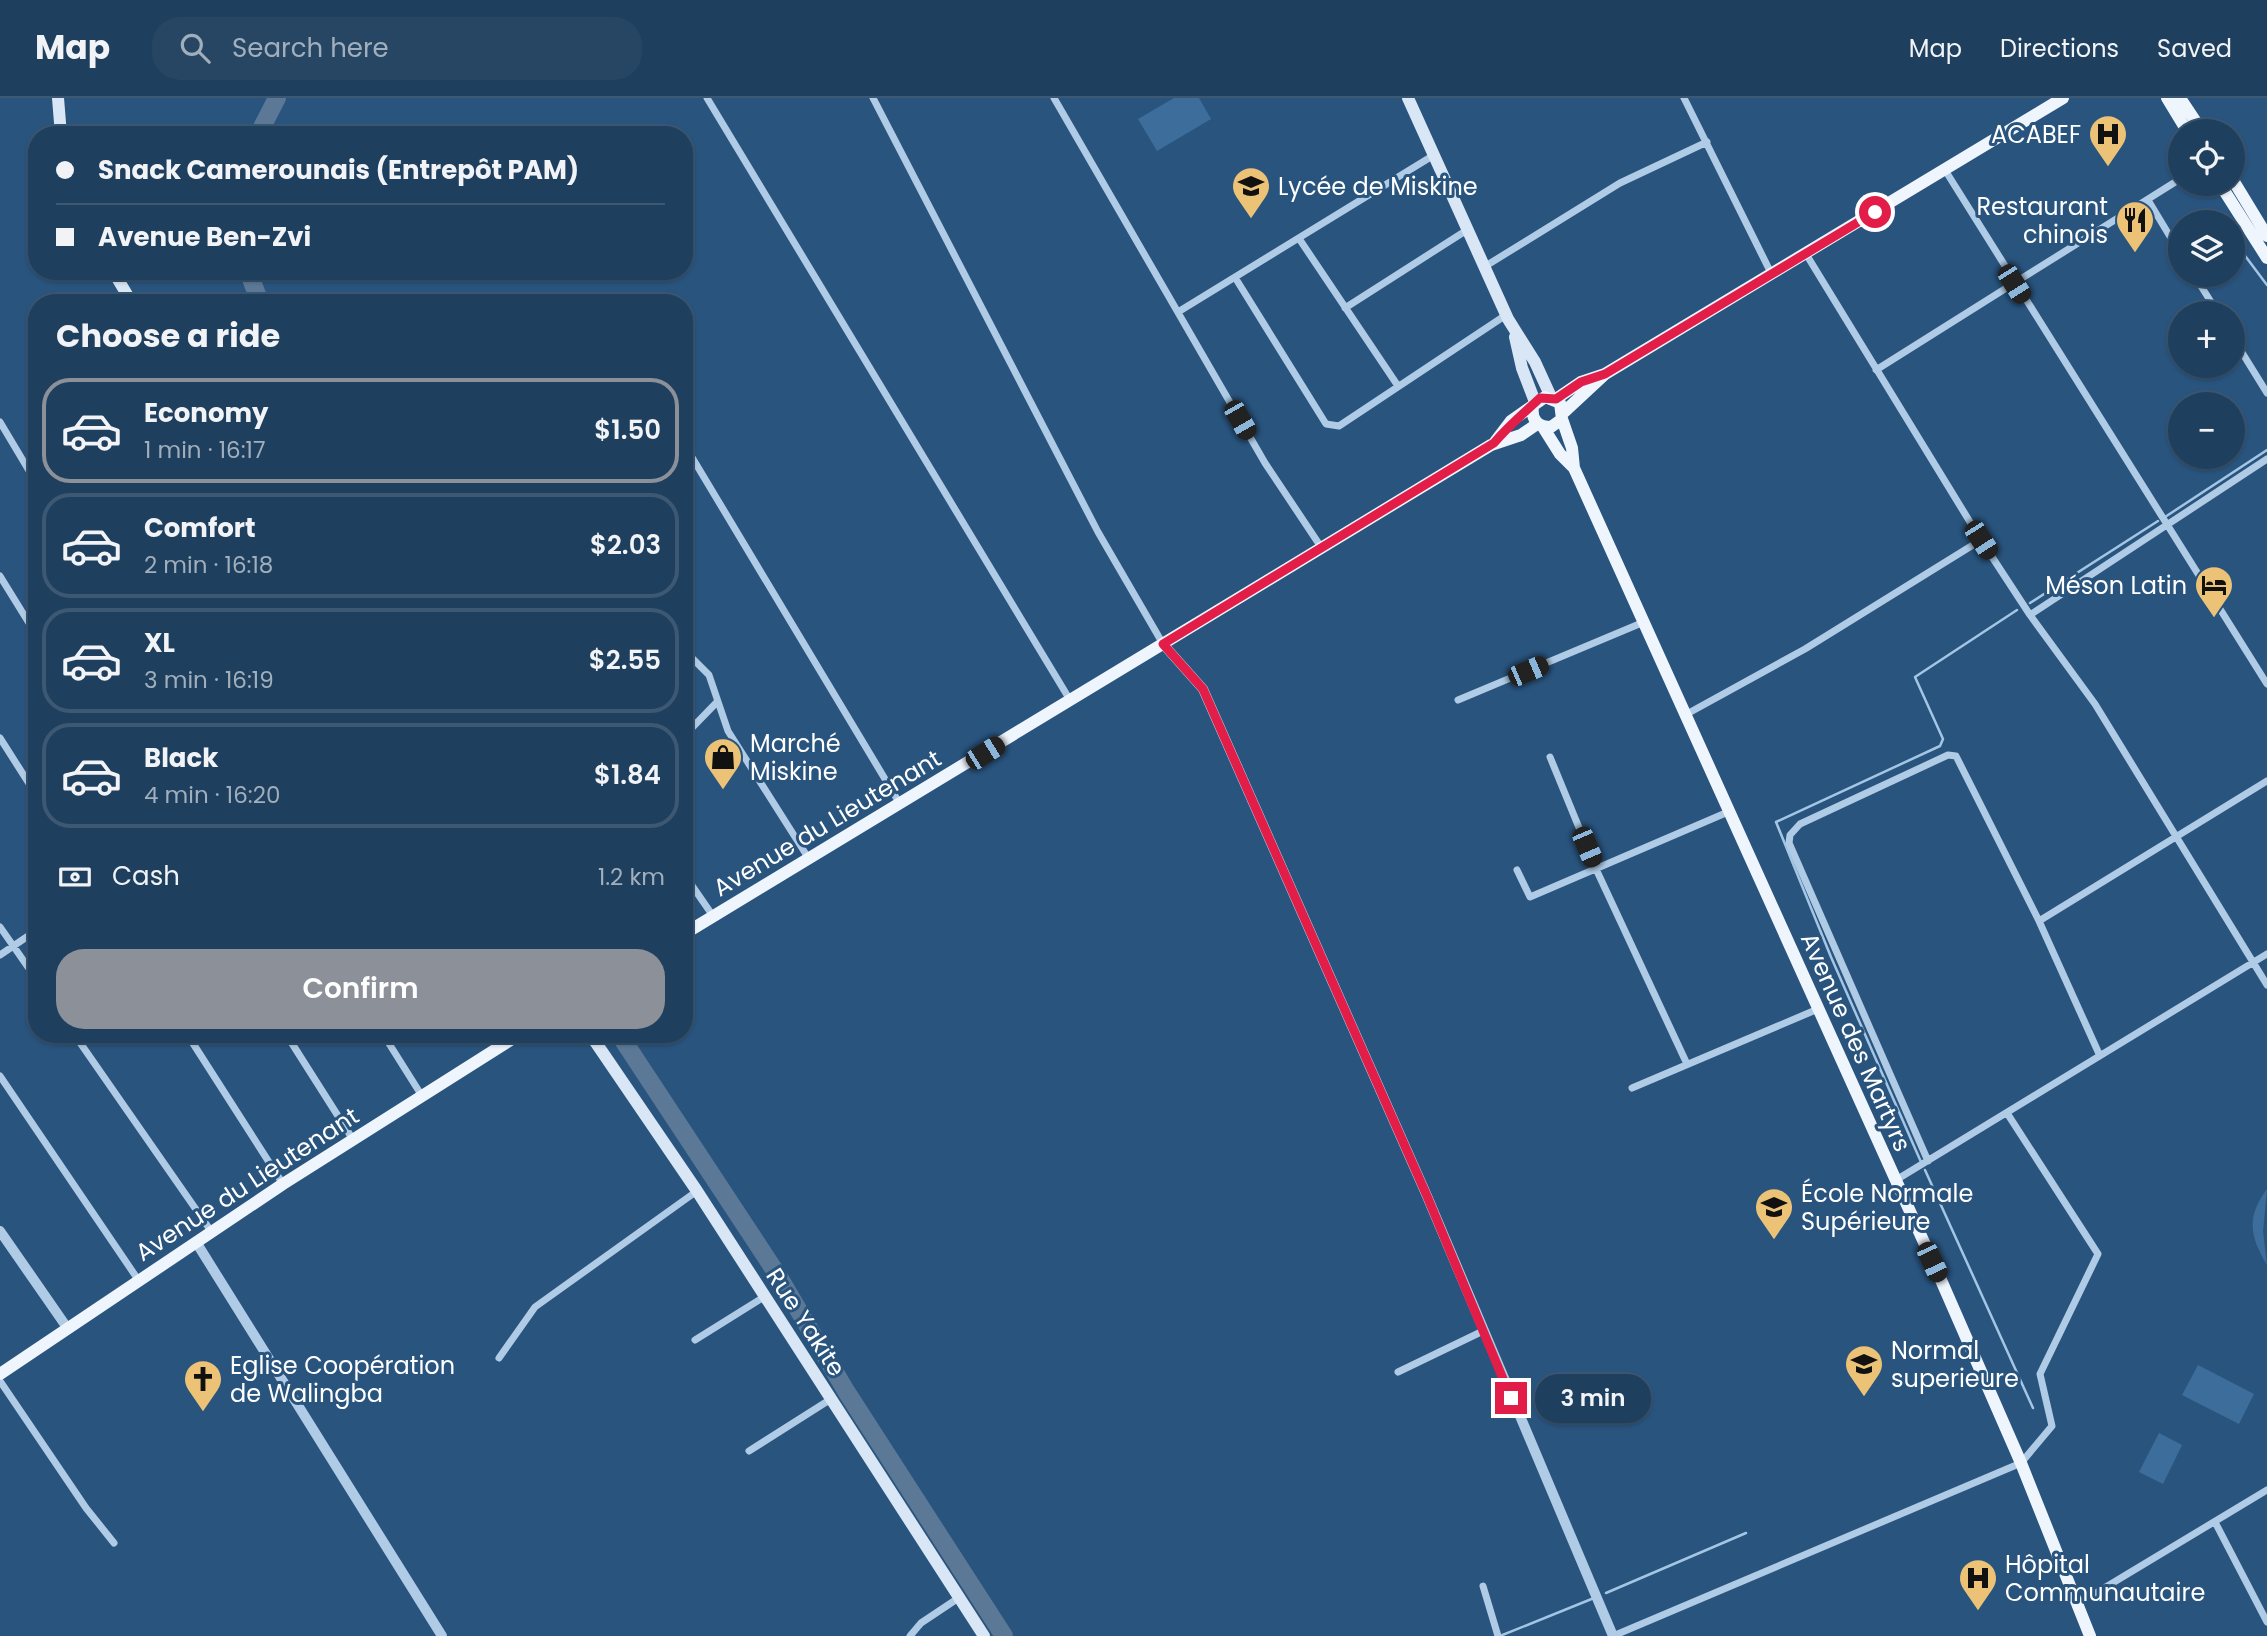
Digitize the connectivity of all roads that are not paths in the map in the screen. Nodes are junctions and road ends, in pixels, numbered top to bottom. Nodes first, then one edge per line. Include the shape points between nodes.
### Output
1 (58, 98) edge
2 (707, 98) edge
3 (873, 98) edge
4 (1054, 98) edge
5 (1408, 98) edge
6 (1684, 98) edge
7 (2063, 98) edge
8 (2167, 98) edge
9 (2180, 98) edge
10 (2180, 119) edge
11 (2194, 119) edge
12 (60, 126) edge
13 (1707, 142) junction
14 (1434, 155) junction
15 (1945, 170) junction
16 (2168, 187) edge
17 (2228, 196) edge
18 (2243, 196) edge
19 (2148, 200) junction
20 (1467, 230) junction
21 (2168, 233) edge
22 (2267, 236) edge
23 (1300, 240) junction
24 (1806, 254) junction
25 (2267, 258) edge
26 (1484, 267) junction
27 (1773, 276) junction
28 (1236, 279) junction
29 (2014, 284) junction
30 (1345, 308) junction
31 (1178, 312) junction
32 (1506, 315) junction
33 (1513, 330) junction
34 (2245, 357) edge
35 (1876, 370) junction
36 (1605, 374) junction
37 (1398, 386) junction
38 (2267, 393) edge
39 (1554, 398) junction
40 (1534, 405) junction
41 (1563, 416) junction
42 (0, 422) edge
43 (1540, 426) junction
44 (1494, 443) junction
45 (693, 459) edge
46 (2267, 459) edge
47 (1574, 468) junction
48 (28, 469) edge
49 (2165, 524) junction
50 (1981, 540) junction
51 (1321, 547) junction
52 (0, 576) edge
53 (2030, 615) junction
54 (28, 621) edge
55 (1645, 622) junction
56 (1163, 644) junction
57 (693, 659) edge
58 (2267, 684) edge
59 (1458, 700) dead end
60 (1071, 701) junction
61 (718, 702) junction
62 (1685, 715) junction
63 (693, 727) edge
64 (0, 738) edge
65 (1550, 757) dead end
66 (2267, 780) edge
67 (28, 782) edge
68 (900, 805) junction
69 (1728, 811) junction
70 (2176, 835) junction
71 (809, 859) junction
72 (1597, 869) junction
73 (1517, 870) dead end
74 (693, 887) edge
75 (713, 916) junction
76 (2039, 921) junction
77 (0, 927) edge
78 (693, 928) edge
79 (28, 936) edge
80 (13, 946) junction
81 (2267, 954) edge
82 (0, 955) edge
83 (2252, 963) junction
84 (28, 967) edge
85 (2267, 985) edge
86 (1818, 1009) junction
87 (80, 1043) edge
88 (193, 1043) edge
89 (292, 1043) edge
90 (389, 1043) edge
91 (506, 1043) edge
92 (596, 1043) edge
93 (2100, 1056) junction
94 (1686, 1064) junction
95 (0, 1076) edge
96 (1632, 1088) dead end
97 (422, 1096) junction
98 (2007, 1113) junction
99 (352, 1138) junction
100 (1928, 1161) junction
101 (1896, 1180) junction
102 (283, 1184) junction
103 (697, 1191) junction
104 (0, 1231) edge
105 (211, 1231) junction
106 (196, 1241) junction
107 (139, 1281) junction
108 (764, 1297) junction
109 (68, 1329) junction
110 (1483, 1331) junction
111 (695, 1340) dead end
112 (499, 1358) dead end
113 (1398, 1372) dead end
114 (0, 1374) edge
115 (0, 1381) edge
116 (831, 1399) junction
117 (749, 1451) dead end
118 (2021, 1464) junction
119 (2267, 1490) edge
120 (2215, 1522) junction
121 (114, 1543) dead end
122 (1483, 1586) dead end
123 (960, 1597) junction
124 (2075, 1605) junction
125 (2267, 1622) edge
126 (442, 1636) edge
127 (910, 1636) edge
128 (984, 1636) edge
129 (1499, 1636) edge
130 (1613, 1636) edge
131 (2090, 1636) edge

1 - 12 main road
2 - 60 street
3 - 56 street via 1097,532
4 - 31 street
5 - 14 main road
6 - 13 street
7 - 15 main road
8 - 10 main road
9 - 11 main road
13 - 26 street via 1620,183
13 - 27 street
14 - 20 main road
14 - 23 street
15 - 24 main road
15 - 29 street
16 - 19 street
17 - 25 main road
18 - 22 main road
19 - 21 street
19 - 29 street
20 - 26 main road
20 - 30 street
23 - 28 street
23 - 30 street
24 - 27 main road
24 - 35 street
26 - 32 main road
27 - 36 main road
28 - 31 street
28 - 37 street via 1326,424 1339,426
29 - 35 street
29 - 49 street
30 - 37 street
31 - 51 street via 1265,463
32 - 33 main road
32 - 37 street
33 - 39 main road
33 - 40 main road
34 - 38 street
35 - 50 street
36 - 39 main road
36 - 41 main road
39 - 40 main road
39 - 41 main road, Avenue des Martyrs
40 - 43 main road
40 - 44 main road, Avenue du Lieutenant via 1511,421
41 - 43 main road, Avenue du Lieutenant via 1557,424
41 - 47 main road, Avenue des Martyrs
42 - 48 street
43 - 44 main road, Avenue du Lieutenant
43 - 47 main road, Avenue des Martyrs
44 - 51 main road, Avenue du Lieutenant
45 - 68 street
46 - 49 street
47 - 55 main road, Avenue des Martyrs
49 - 53 street
49 - 58 street
50 - 53 street
50 - 62 street via 1805,649
51 - 56 main road, Avenue du Lieutenant
52 - 54 street
53 - 70 street via 2095,704
55 - 59 street
55 - 62 main road, Avenue des Martyrs
56 - 60 main road, Avenue du Lieutenant
56 - 110 street via 1203,689
57 - 61 street via 709,675
60 - 68 main road, Avenue du Lieutenant
61 - 63 street
61 - 71 street via 729,731
62 - 69 main road, Avenue des Martyrs
64 - 67 street
65 - 72 street
66 - 70 street
68 - 71 main road, Avenue du Lieutenant
69 - 72 street
69 - 86 main road, Avenue des Martyrs
70 - 76 street
70 - 83 street
71 - 75 main road, Avenue du Lieutenant
72 - 73 street via 1530,897
72 - 94 street
74 - 75 street
75 - 78 main road, Avenue du Lieutenant
76 - 93 street
76 - 100 street via 1956,756 1948,755 1855,797 1800,824 1790,835 1789,843
77 - 80 street
79 - 80 street
80 - 82 street
80 - 84 street
81 - 83 street
83 - 85 street
83 - 93 street
86 - 94 street
86 - 101 main road, Avenue des Martyrs
87 - 105 street
88 - 102 street
89 - 99 street
90 - 97 street
91 - 97 main road, Avenue du Lieutenant
92 - 103 main road, Rue Yakite
93 - 98 street
94 - 96 street
95 - 107 street
97 - 99 main road, Avenue du Lieutenant
98 - 100 street
98 - 118 street via 2098,1254 2039,1374 2052,1426
99 - 102 main road, Avenue du Lieutenant
100 - 101 street
101 - 118 main road, Avenue des Martyrs
102 - 105 main road, Avenue du Lieutenant
103 - 108 main road, Rue Yakite
103 - 112 street via 535,1307
104 - 109 street
105 - 106 main road, Avenue du Lieutenant
106 - 107 main road, Avenue du Lieutenant
106 - 126 street
107 - 109 main road, Avenue du Lieutenant
108 - 111 street
108 - 116 main road, Rue Yakite
109 - 114 main road, Avenue du Lieutenant
110 - 113 street
110 - 130 street
115 - 121 street
116 - 117 street
116 - 123 main road, Rue Yakite
118 - 124 main road, Avenue des Martyrs
118 - 130 street
119 - 120 street
120 - 124 street
120 - 125 street
122 - 129 street
123 - 127 street
123 - 128 main road, Rue Yakite
124 - 131 main road, Avenue des Martyrs

